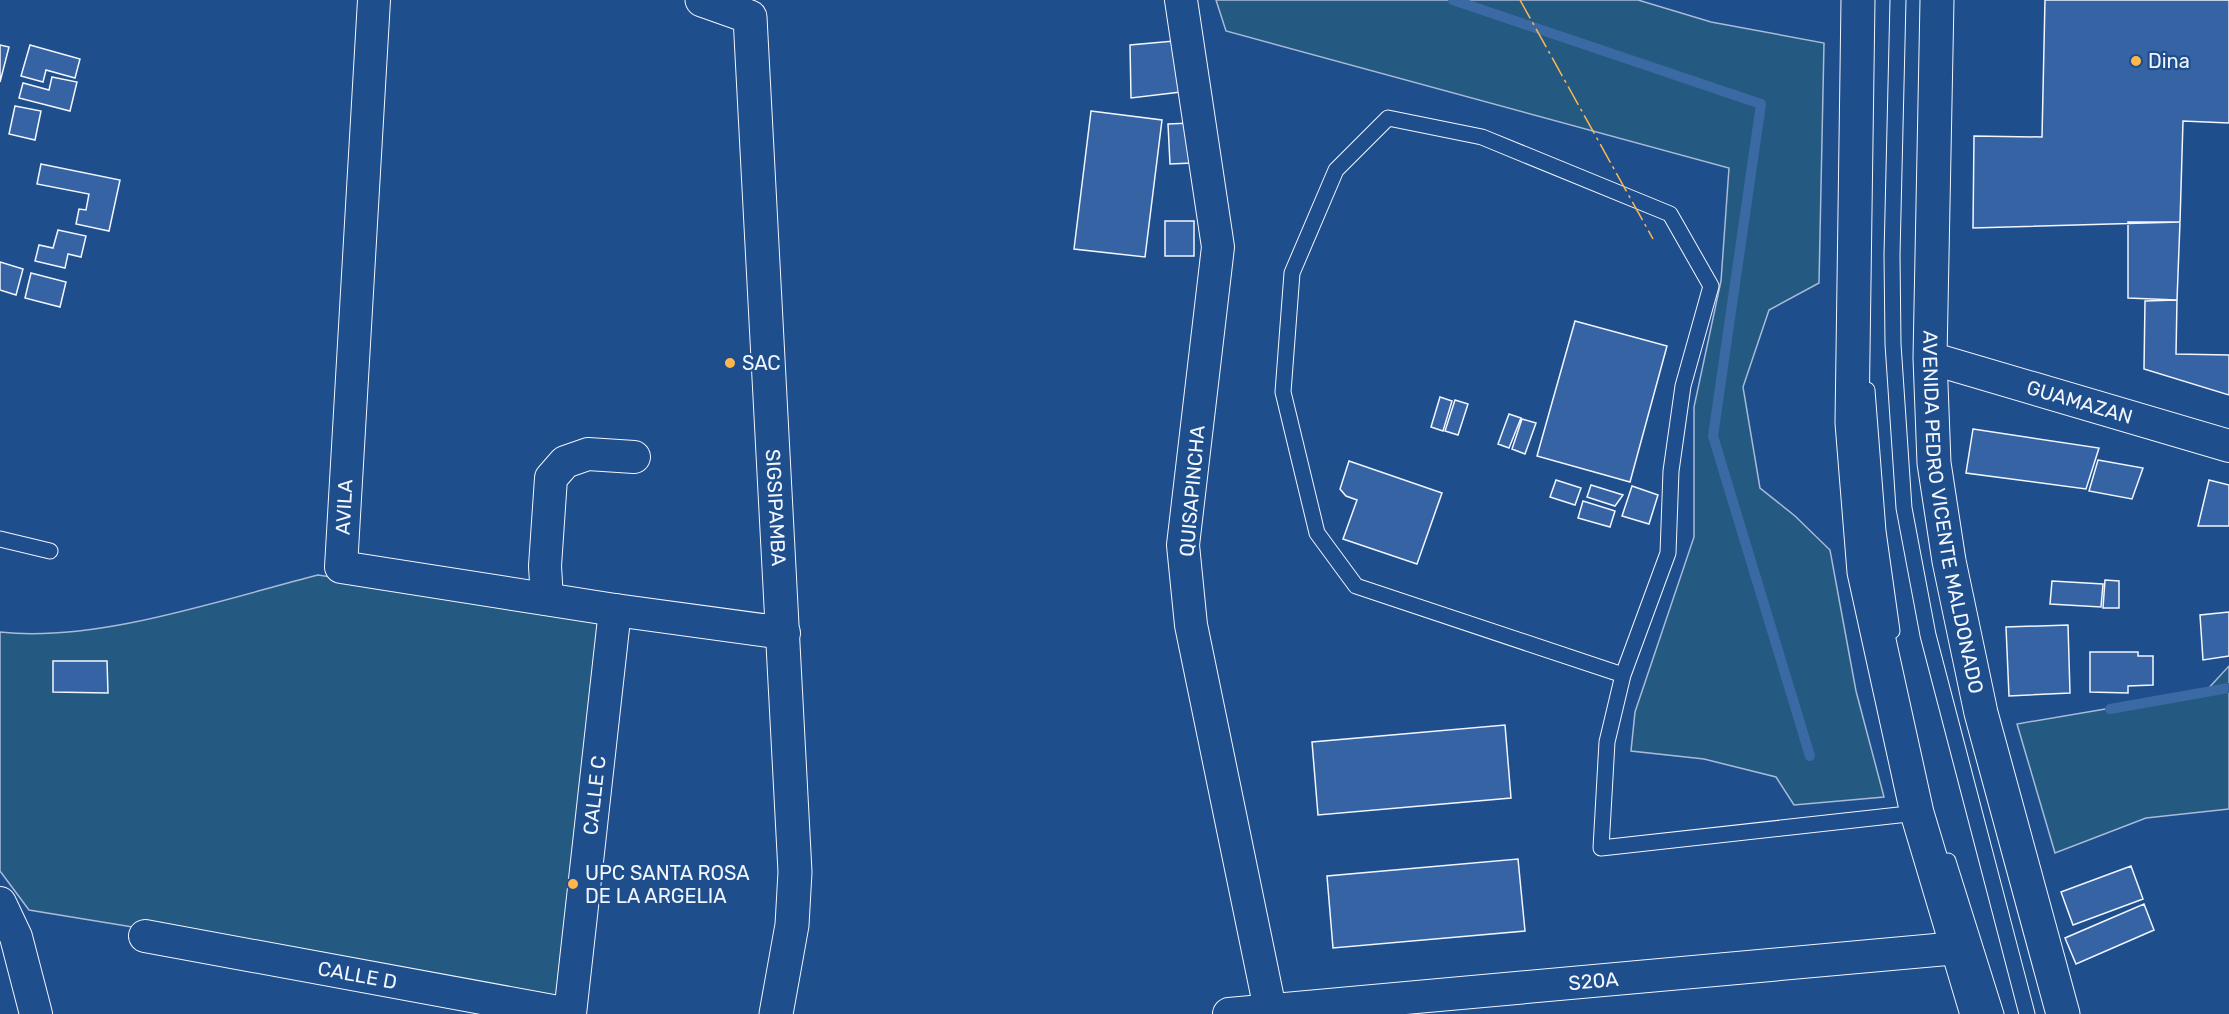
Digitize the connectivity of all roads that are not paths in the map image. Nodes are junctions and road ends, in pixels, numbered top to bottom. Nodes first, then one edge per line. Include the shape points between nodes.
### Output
1 (374, 0) edge
2 (702, 0) edge
3 (1181, 0) edge
4 (1858, 0) edge
5 (1898, 0) edge
6 (1937, 0) edge
7 (750, 8) edge
8 (1873, 48) dead end
9 (1930, 358) junction
10 (2229, 446) edge
11 (634, 457) dead end
12 (0, 538) edge
13 (50, 551) dead end
14 (547, 600) junction
15 (615, 610) junction
16 (784, 633) junction
17 (1623, 675) junction
18 (1923, 803) junction
19 (1945, 849) dead end
20 (0, 903) edge
21 (145, 936) dead end
22 (1958, 948) junction
23 (1271, 1013) edge
24 (36, 1014) edge
25 (570, 1014) edge
26 (776, 1014) edge
27 (1229, 1014) edge
28 (1977, 1014) edge
29 (1996, 1014) edge
30 (2028, 1014) edge
31 (2063, 1014) edge

1 - 14 street, AVILA via 341,567
2 - 7 main road
3 - 23 street, QUISAPINCHA via 1218,247 1183,544 1191,625
4 - 18 main road via 1852,423 1864,572
5 - 30 lane via 1893,344 1904,508 1928,635
6 - 9 main road, AVENIDA PEDRO VICENTE MALDONADO
7 - 16 main road, SIGSIPAMBA
8 - 18 lane via 1866,381 1878,531
9 - 10 street, GUAMAZAN
9 - 31 main road, AVENIDA PEDRO VICENTE MALDONADO via 1934,463 1948,561 1981,713
11 - 14 street via 588,454 566,462 551,478
12 - 13 lane
14 - 15 street, AVILA
15 - 16 street, AVILA
15 - 25 street, CALLE C
16 - 26 main road, SIGSIPAMBA via 795,872 792,925
17 - 17 lane via 1356,586 1317,533 1283,392 1292,273 1336,170 1388,118 1482,136 1670,214 1711,286 1683,386 1671,471 1668,553
17 - 18 lane via 1607,742 1601,848
18 - 22 main road
19 - 29 lane
20 - 24 street via 16,936
21 - 25 street, CALLE D
22 - 23 street, S20A
22 - 28 main road
23 - 27 street, S20A

